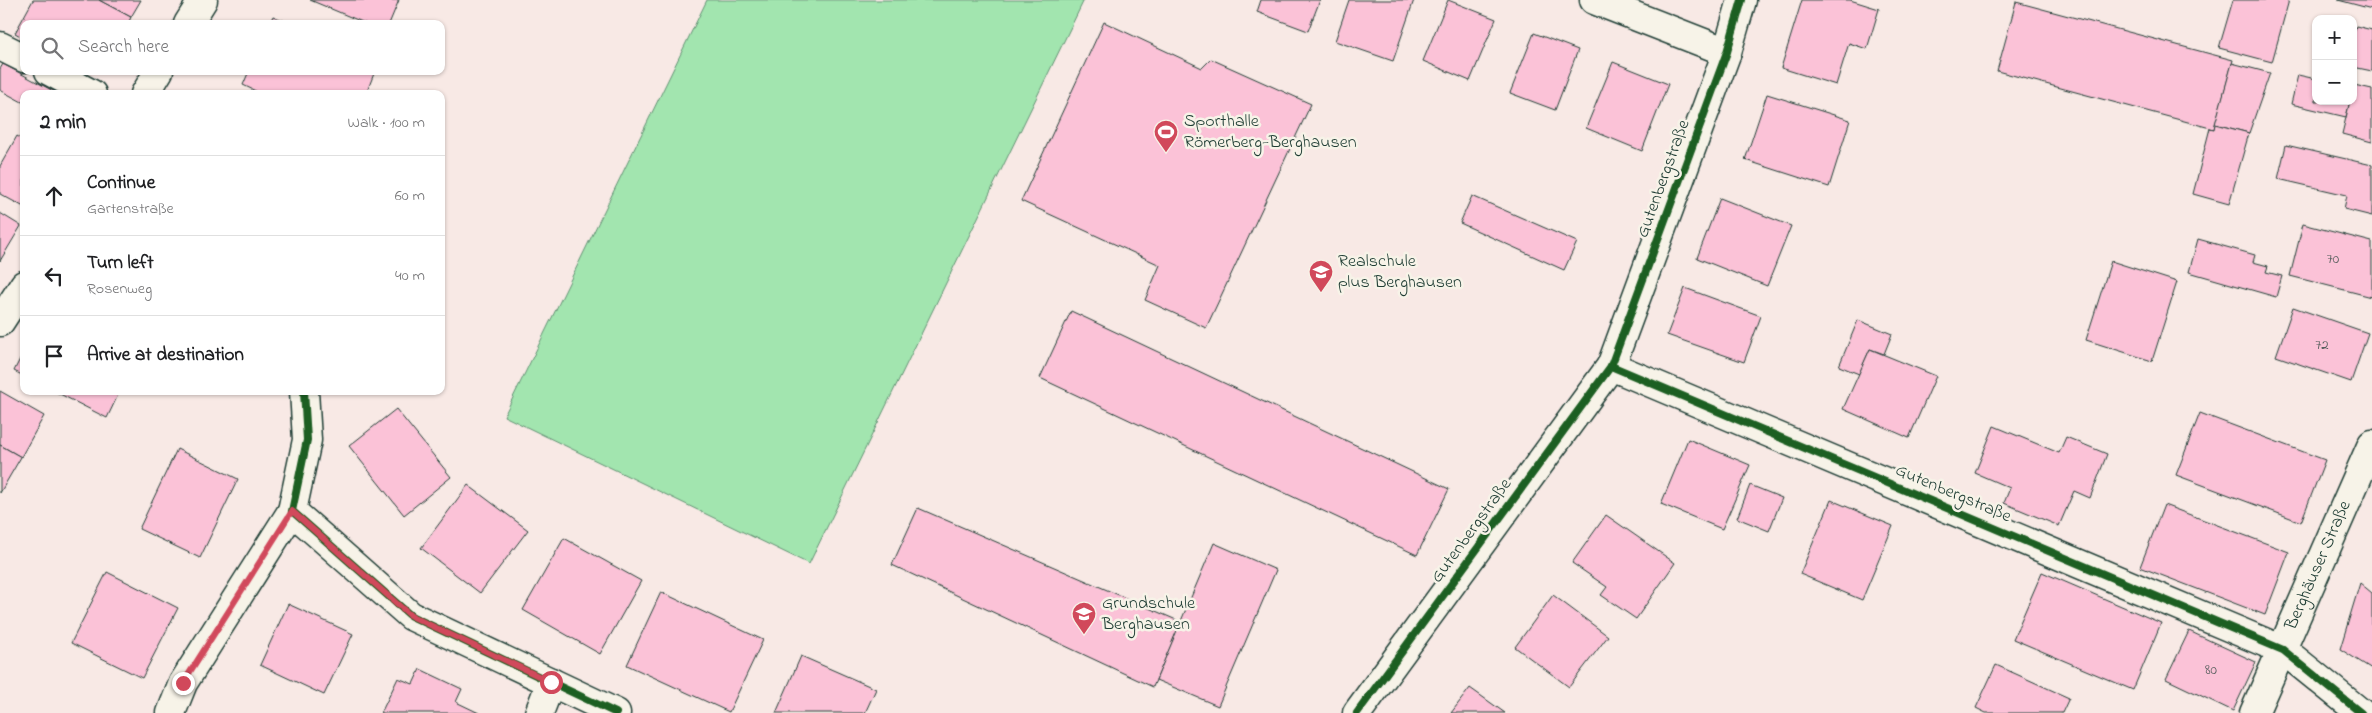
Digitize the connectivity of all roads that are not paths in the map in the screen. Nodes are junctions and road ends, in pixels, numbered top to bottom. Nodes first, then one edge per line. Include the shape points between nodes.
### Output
1 (203, 0) edge
2 (1594, 0) edge
3 (1742, 0) edge
4 (190, 20) edge
5 (0, 46) edge
6 (1727, 52) junction
7 (20, 56) edge
8 (56, 75) edge
9 (157, 75) edge
10 (85, 90) edge
11 (147, 90) edge
12 (20, 291) edge
13 (0, 322) edge
14 (1610, 366) junction
15 (304, 395) edge
16 (2372, 444) edge
17 (292, 511) junction
18 (2283, 650) junction
19 (551, 682) junction
20 (171, 713) edge
21 (539, 713) edge
22 (616, 713) edge
23 (1357, 713) edge
24 (2254, 713) edge
25 (2361, 713) edge

1 - 4 street
2 - 6 street
3 - 6 street, Gutenbergstraße
5 - 7 street
6 - 14 street, Gutenbergstraße
8 - 10 street
9 - 11 street
12 - 13 street
14 - 18 street, Gutenbergstraße
14 - 23 street, Gutenbergstraße
15 - 17 street via 307,440
16 - 18 street, Berghäuser Straße
17 - 19 street via 411,616
17 - 20 street via 183,683
18 - 24 street, Berghäuser Straße
18 - 25 street, Gutenbergstraße
19 - 21 street
19 - 22 street

